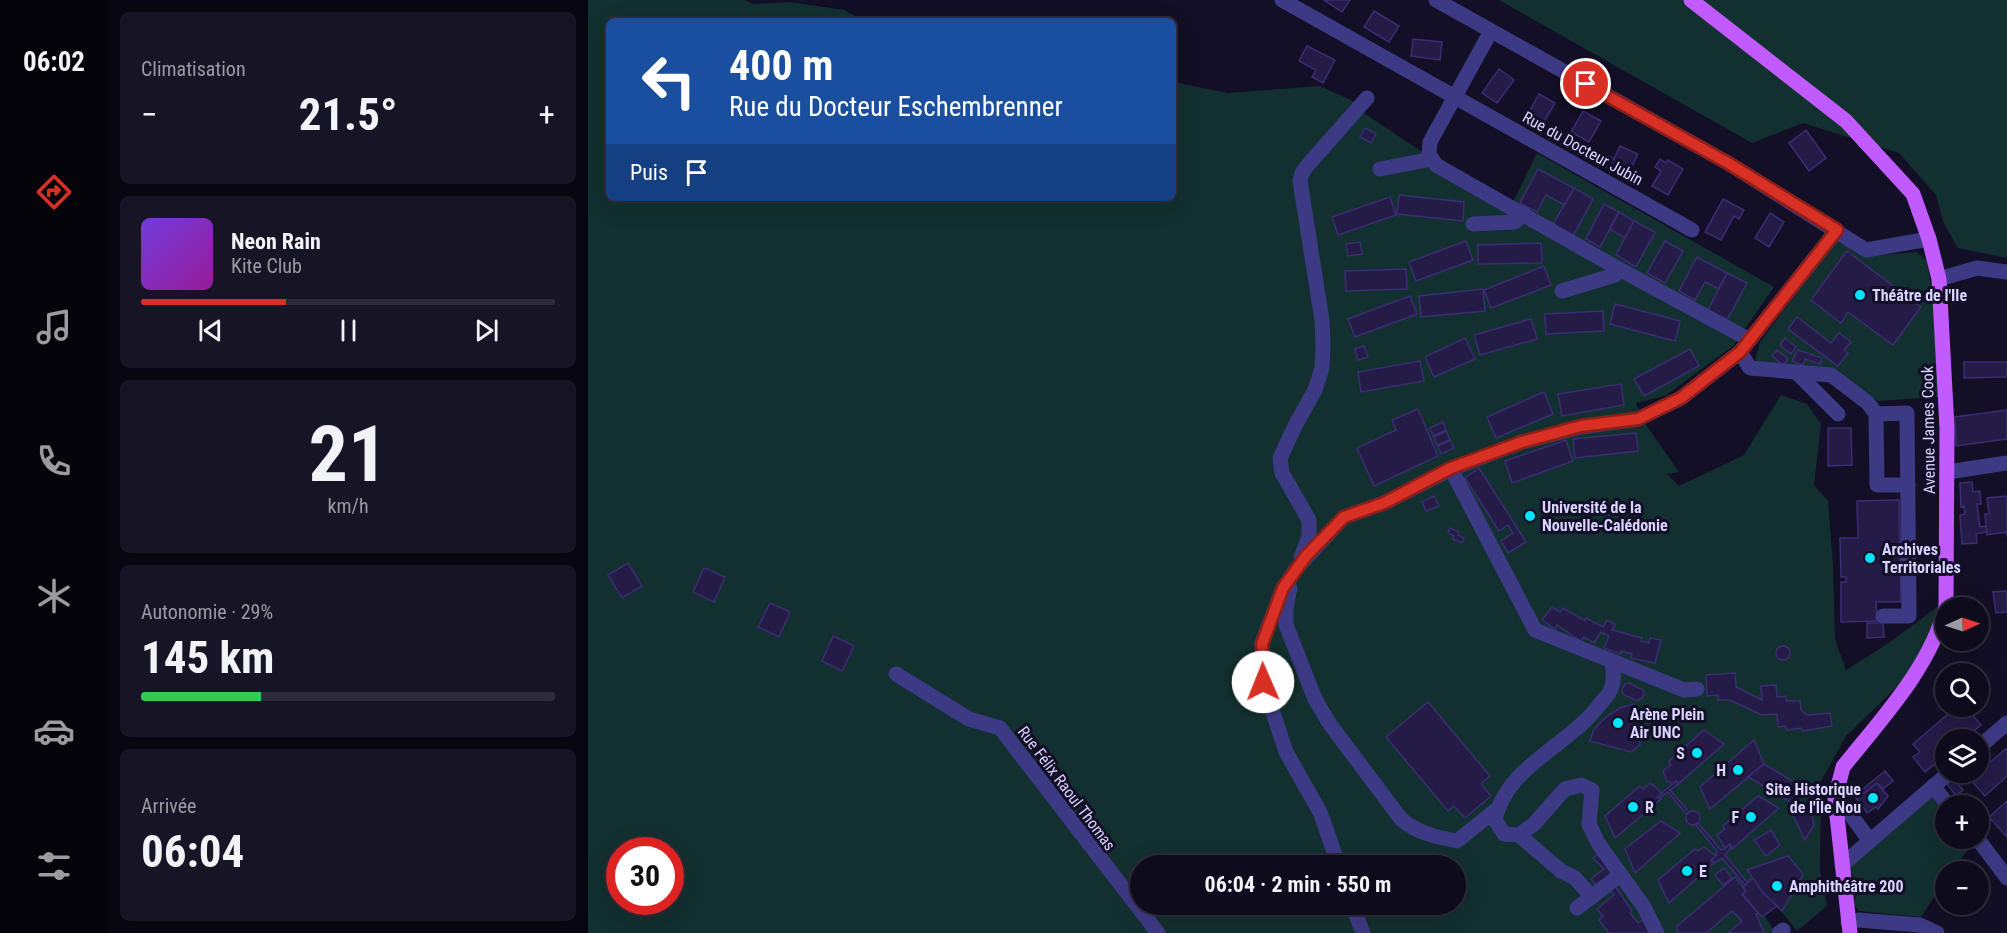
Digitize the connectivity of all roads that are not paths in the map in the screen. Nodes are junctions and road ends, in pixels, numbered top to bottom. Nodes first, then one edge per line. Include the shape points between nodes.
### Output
1 (1282, 0) edge
2 (1436, 0) edge
3 (1691, 0) edge
4 (1491, 31) junction
5 (1367, 98) dead end
6 (1456, 98) junction
7 (1432, 159) junction
8 (1380, 169) dead end
9 (1524, 214) junction
10 (1473, 224) dead end
11 (1692, 230) dead end
12 (1837, 230) junction
13 (1929, 239) junction
14 (1619, 269) junction
15 (2007, 272) edge
16 (1939, 279) junction
17 (1562, 291) dead end
18 (1745, 346) junction
19 (1798, 374) junction
20 (1838, 414) dead end
21 (1876, 414) junction
22 (2007, 463) edge
23 (1451, 468) junction
24 (1948, 472) junction
25 (1908, 485) junction
26 (1296, 569) junction
27 (1883, 616) dead end
28 (1612, 662) junction
29 (896, 674) dead end
30 (1697, 689) dead end
31 (2007, 723) edge
32 (1989, 739) edge
33 (1937, 783) edge
34 (1934, 786) junction
35 (1941, 795) edge
36 (1497, 808) junction
37 (1851, 815) dead end
38 (1519, 835) junction
39 (1870, 841) junction
40 (1985, 849) edge
41 (1335, 855) edge
42 (1842, 865) junction
43 (1620, 875) junction
44 (2007, 878) edge
45 (1592, 897) junction
46 (1576, 908) dead end
47 (1356, 915) edge
48 (1849, 927) edge
49 (1158, 933) edge
50 (1363, 933) edge
51 (1657, 933) edge
52 (1937, 933) edge

1 - 6 street, Rue du Docteur Jubin
2 - 4 street
3 - 13 main road, Avenue James Cook via 1846,121 1913,194
4 - 6 street
4 - 12 street via 1728,163
5 - 26 street via 1307,165 1300,181 1323,346 1315,390 1280,458 1282,473 1309,520 1309,537
6 - 7 street via 1431,142
6 - 11 street, Rue du Docteur Jubin
7 - 8 street
7 - 9 street via 1436,165
9 - 10 street via 1515,222
9 - 14 street
12 - 13 street via 1866,250
12 - 18 street
13 - 16 main road, Avenue James Cook
14 - 17 street via 1615,275
14 - 18 street
15 - 16 street via 1977,268
16 - 24 main road, Avenue James Cook
18 - 19 street via 1750,368
18 - 23 street via 1681,398 1638,419 1581,426
19 - 20 street
19 - 21 street via 1831,375 1868,403
21 - 25 street via 1877,485
21 - 25 street via 1907,413
22 - 24 street
23 - 26 street via 1384,503 1344,517
23 - 28 street via 1535,630
24 - 42 main road, Avenue James Cook via 1946,606 1940,629 1909,682 1843,767 1835,798
25 - 27 street via 1910,616
26 - 36 street via 1286,607 1286,625 1311,689 1329,723 1394,812 1411,828 1457,841
26 - 41 street via 1283,588 1262,644 1263,682 1286,752 1320,812
28 - 30 street via 1684,690
28 - 36 street via 1611,690 1596,710 1532,764
29 - 49 street, Rue Félix Raoul Thomas via 969,719 1000,728
31 - 32 street
33 - 34 street
34 - 35 street
34 - 39 street
36 - 38 street via 1495,820 1504,834
37 - 39 street
38 - 43 street via 1565,789 1581,785 1592,790 1589,824
38 - 45 street via 1575,878
39 - 42 street
40 - 44 street
42 - 48 main road, Avenue James Cook
43 - 45 street
43 - 51 street via 1644,906
45 - 46 street
47 - 50 street
48 - 52 street via 1857,920 1920,925

